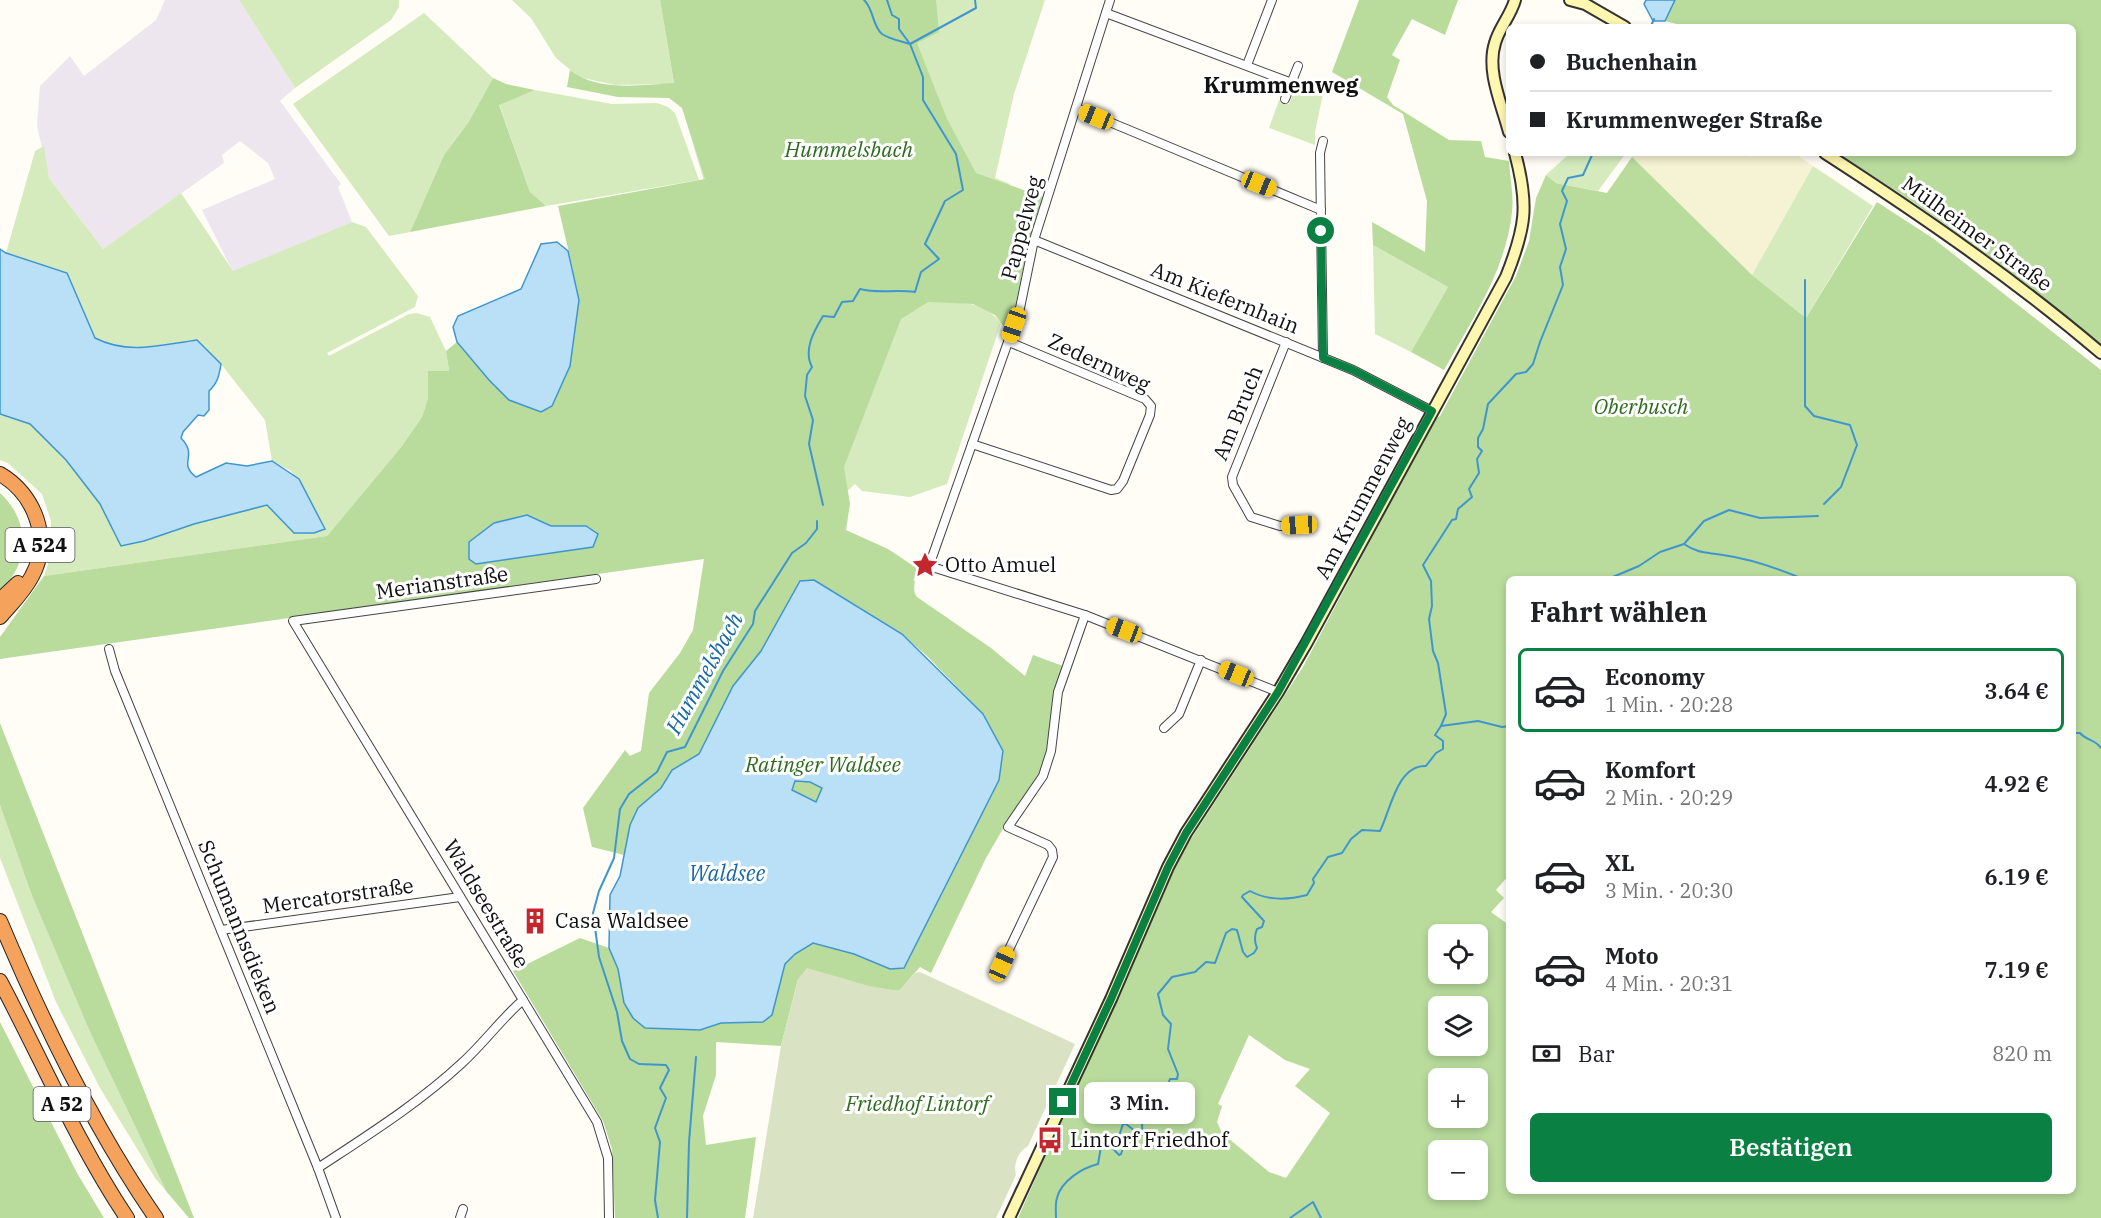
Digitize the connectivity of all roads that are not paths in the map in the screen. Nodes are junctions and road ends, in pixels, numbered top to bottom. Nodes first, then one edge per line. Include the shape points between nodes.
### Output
1 (1110, 0) edge
2 (1272, 0) edge
3 (1570, 0) edge
4 (1517, 2) edge
5 (1584, 2) edge
6 (1106, 13) junction
7 (1620, 24) edge
8 (1247, 65) junction
9 (1298, 66) dead end
10 (1292, 83) junction
11 (1285, 99) dead end
12 (1076, 108) junction
13 (1506, 121) edge
14 (1323, 141) dead end
15 (1516, 156) edge
16 (1830, 156) edge
17 (1321, 210) junction
18 (1035, 240) junction
19 (1009, 342) junction
20 (1286, 342) junction
21 (2101, 353) edge
22 (1323, 358) junction
23 (1432, 411) junction
24 (972, 444) junction
25 (0, 474) edge
26 (0, 484) edge
27 (1299, 525) dead end
28 (596, 579) dead end
29 (0, 600) edge
30 (1085, 615) junction
31 (0, 617) edge
32 (293, 621) joint
33 (109, 649) dead end
34 (1201, 660) junction
35 (1278, 692) junction
36 (1164, 728) dead end
37 (460, 897) junction
38 (0, 911) edge
39 (0, 921) edge
40 (221, 930) junction
41 (13, 952) junction
42 (1002, 964) dead end
43 (1, 982) edge
44 (523, 1000) junction
45 (318, 1167) junction
46 (463, 1209) dead end
47 (128, 1218) edge
48 (156, 1218) edge
49 (336, 1218) edge
50 (460, 1218) edge
51 (609, 1218) edge
52 (1009, 1218) edge

1 - 6 street, Pappelweg
2 - 8 street
3 - 5 main road
4 - 13 main road via 1498,35 1492,60
5 - 7 main road
6 - 8 street
6 - 12 street, Pappelweg
8 - 10 street
9 - 10 street
10 - 11 street
12 - 17 street
12 - 18 street, Pappelweg
14 - 17 street
15 - 23 main road, Am Krummenweg via 1524,201 1518,247 1506,277
16 - 21 main road, Mülheimer Straße via 1946,232
17 - 22 street
18 - 19 street, Pappelweg
18 - 20 street, Am Kiefernhain
19 - 24 street, Pappelweg
19 - 24 street, Zedernweg via 1145,399 1151,406 1150,415 1123,481 1111,490
20 - 22 street, Am Kiefernhain
20 - 27 street, Am Bruch via 1232,477 1251,517 1280,526
22 - 23 street, Am Kiefernhain
23 - 35 main road, Am Krummenweg
24 - 30 street, Pappelweg via 929,566
25 - 31 highway, A 524 via 28,500 37,519 40,540 32,576
26 - 29 highway, A 524 via 23,508 32,546 23,576
28 - 32 street, Merianstraße
30 - 34 street
30 - 42 street via 1058,692 1051,751 1043,776 1008,827 1048,845 1053,857
32 - 37 street, Waldseestraße
33 - 40 street, Schumannsdieken
34 - 35 street
34 - 36 street via 1179,714
35 - 52 main road, Am Krummenweg via 1168,867
37 - 40 street, Mercatorstraße
37 - 44 street, Waldseestraße
38 - 41 highway
39 - 41 highway, A 52
40 - 45 street, Schumannsdieken
41 - 48 highway, A 52 via 78,1084
43 - 47 highway, A 52 via 56,1092
44 - 45 street via 463,1062 397,1115
44 - 51 street, Waldseestraße via 597,1122 608,1158
45 - 49 street, Schumannsdieken
46 - 50 street

